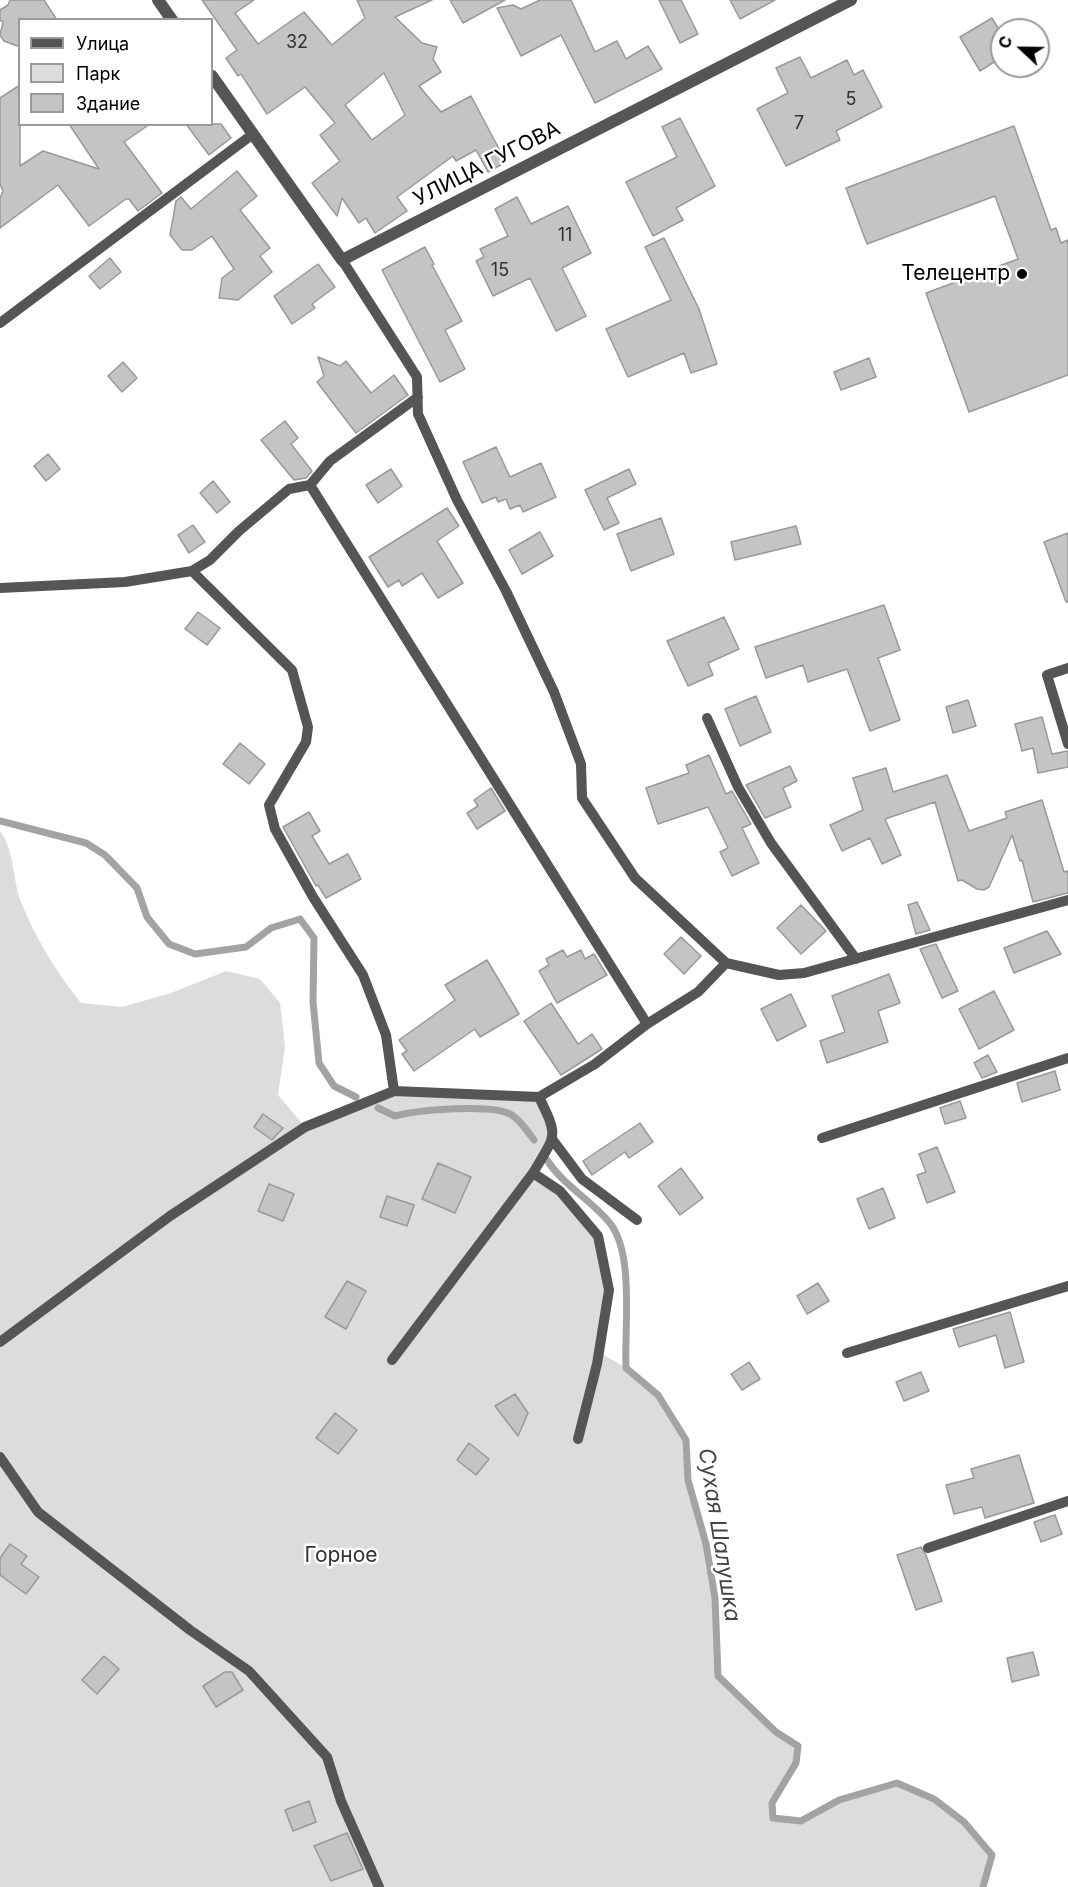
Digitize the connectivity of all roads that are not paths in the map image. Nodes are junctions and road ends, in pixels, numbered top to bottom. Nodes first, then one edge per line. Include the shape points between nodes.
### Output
1 (158, 0) edge
2 (851, 0) edge
3 (171, 18) edge
4 (213, 77) edge
5 (252, 134) junction
6 (342, 260) junction
7 (0, 323) edge
8 (418, 397) junction
9 (310, 485) junction
10 (192, 571) junction
11 (0, 588) edge
12 (1068, 668) edge
13 (707, 718) dead end
14 (1068, 744) edge
15 (1068, 900) edge
16 (856, 959) junction
17 (726, 963) junction
18 (647, 1024) junction
19 (1068, 1058) edge
20 (394, 1091) junction
21 (539, 1097) junction
22 (822, 1138) dead end
23 (552, 1139) junction
24 (533, 1173) junction
25 (637, 1220) dead end
26 (1068, 1286) edge
27 (0, 1342) edge
28 (847, 1353) dead end
29 (392, 1360) dead end
30 (578, 1438) dead end
31 (0, 1457) edge
32 (1068, 1501) edge
33 (928, 1548) dead end
34 (379, 1887) edge

1 - 3 street
2 - 6 street, УЛИЦА ГУГОВА
4 - 5 street
5 - 6 street
5 - 7 lane
6 - 8 lane via 417,376
8 - 9 lane via 330,461
8 - 17 lane via 418,414 554,692 581,764 582,798 635,878
9 - 10 lane via 289,489 210,560
9 - 18 lane
10 - 11 lane via 125,582
10 - 20 lane via 292,670 308,727 306,742 269,805 275,829 363,975 386,1035
12 - 14 lane via 1047,675
13 - 16 lane via 738,787 771,843
15 - 16 lane
16 - 17 lane via 804,973 779,975
17 - 18 lane via 698,992
18 - 21 lane via 595,1064
19 - 22 lane
20 - 21 lane
20 - 27 lane via 305,1127 170,1216
21 - 23 lane via 554,1128
23 - 24 lane
23 - 25 lane via 582,1179
24 - 29 lane
24 - 30 lane via 560,1191 598,1236 609,1290 597,1364
26 - 28 lane
31 - 34 lane via 38,1512 249,1671 327,1757 341,1801
32 - 33 lane

